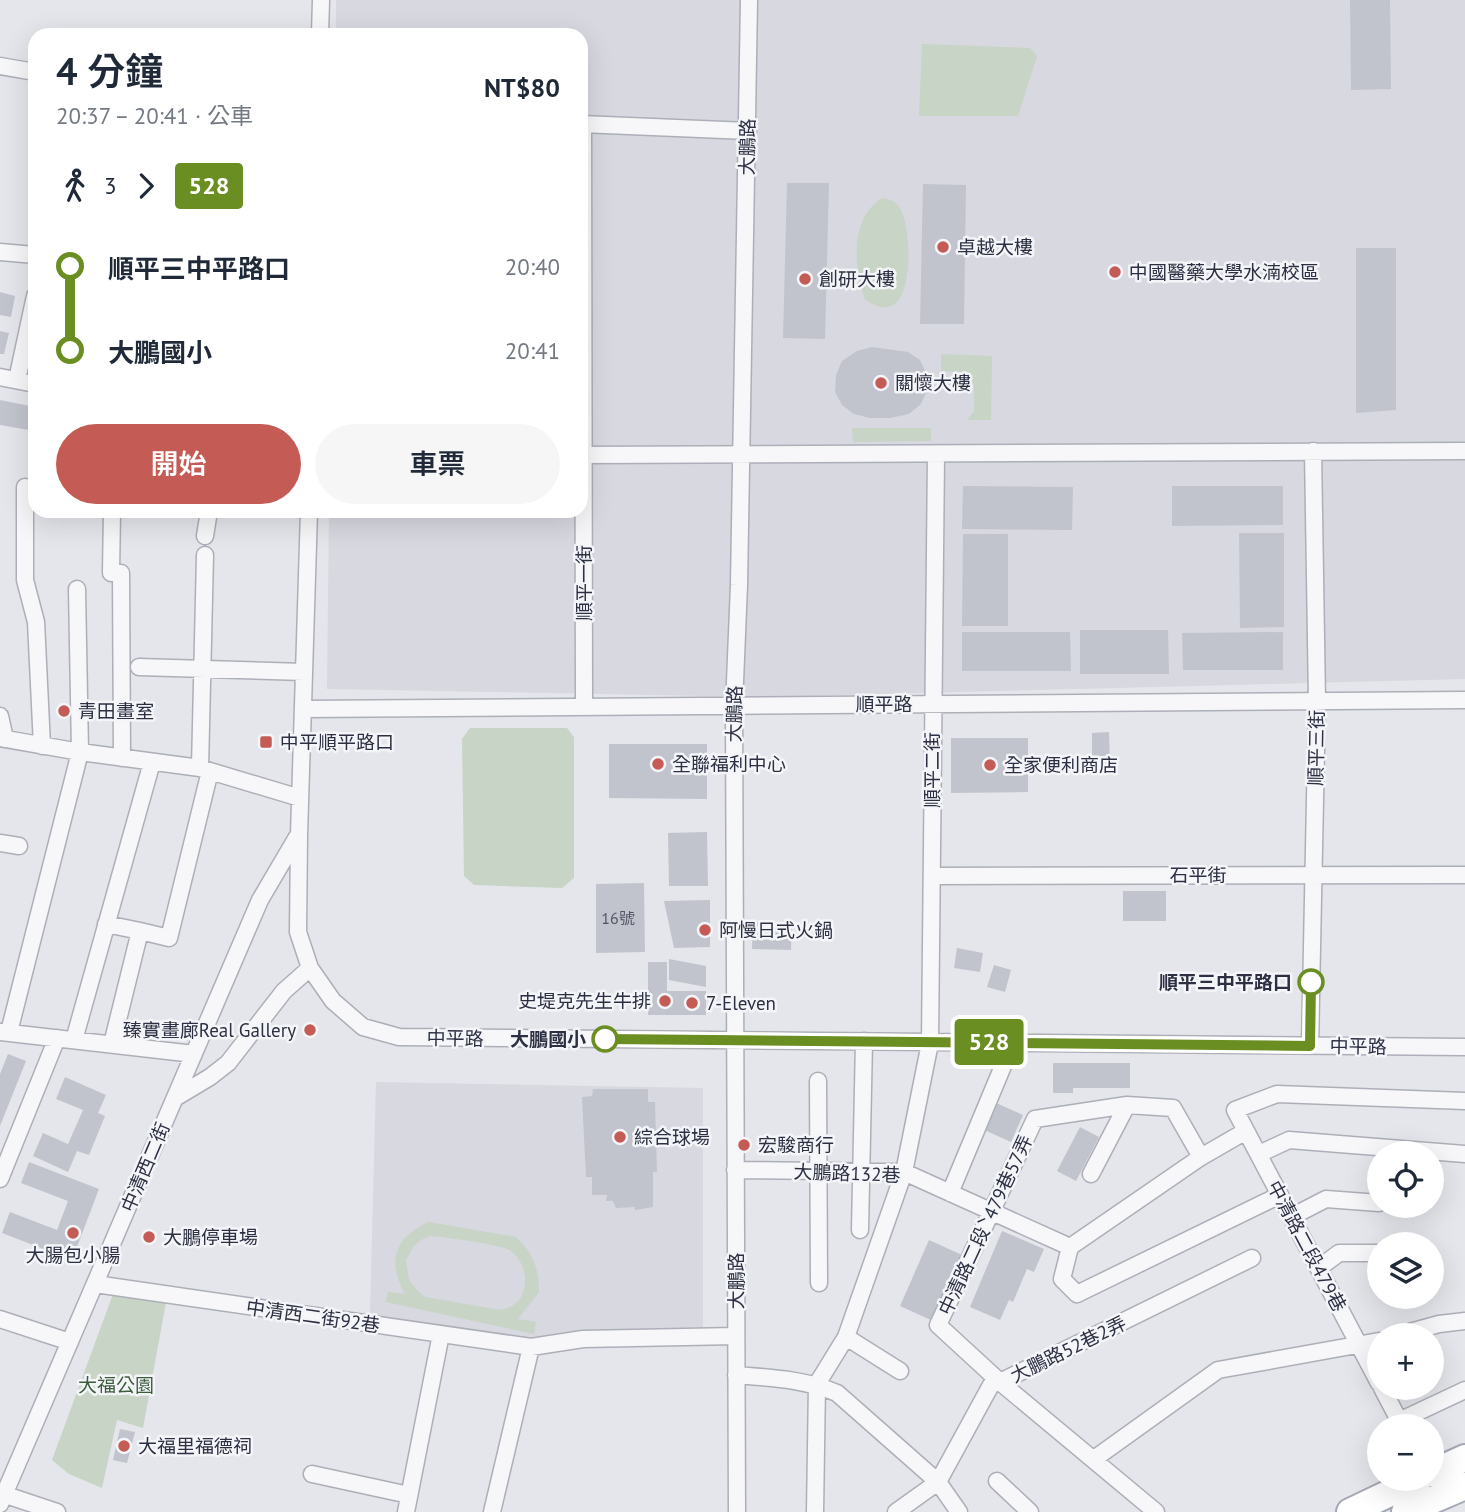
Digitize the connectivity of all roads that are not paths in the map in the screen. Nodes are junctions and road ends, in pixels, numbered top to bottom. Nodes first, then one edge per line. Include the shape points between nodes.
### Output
1 (320, 0) edge
2 (749, 0) edge
3 (320, 28) edge
4 (0, 66) edge
5 (28, 71) edge
6 (588, 124) edge
7 (748, 131) junction
8 (0, 252) edge
9 (28, 255) edge
10 (28, 329) edge
11 (0, 377) edge
12 (17, 380) junction
13 (28, 382) edge
14 (1313, 451) junction
15 (1465, 451) edge
16 (588, 455) edge
17 (936, 455) junction
18 (741, 456) junction
19 (25, 487) dead end
20 (112, 518) edge
21 (208, 518) edge
22 (309, 518) edge
23 (584, 518) edge
24 (205, 536) dead end
25 (205, 555) dead end
26 (77, 589) dead end
27 (139, 667) dead end
28 (202, 668) junction
29 (304, 672) junction
30 (1465, 700) edge
31 (1317, 701) junction
32 (933, 704) junction
33 (734, 706) junction
34 (584, 707) junction
35 (303, 709) junction
36 (0, 716) edge
37 (3, 739) edge
38 (42, 746) junction
39 (80, 752) junction
40 (122, 758) junction
41 (152, 762) junction
42 (205, 770) junction
43 (300, 798) junction
44 (299, 835) junction
45 (0, 843) edge
46 (19, 846) dead end
47 (1313, 875) junction
48 (1465, 875) edge
49 (932, 876) junction
50 (106, 925) junction
51 (140, 931) junction
52 (310, 968) junction
53 (5, 1032) edge
54 (57, 1038) junction
55 (74, 1040) junction
56 (735, 1040) junction
57 (864, 1041) junction
58 (1013, 1042) junction
59 (930, 1043) junction
60 (112, 1044) junction
61 (1310, 1046) junction
62 (1465, 1047) edge
63 (194, 1054) junction
64 (818, 1081) dead end
65 (175, 1098) junction
66 (1465, 1101) edge
67 (1127, 1105) junction
68 (1246, 1131) junction
69 (1367, 1147) edge
70 (1444, 1153) edge
71 (1259, 1154) junction
72 (1465, 1154) edge
73 (1201, 1157) junction
74 (735, 1170) junction
75 (818, 1171) junction
76 (861, 1171) junction
77 (904, 1172) junction
78 (1091, 1174) dead end
79 (0, 1179) edge
80 (950, 1193) junction
81 (1280, 1195) junction
82 (1367, 1202) edge
83 (992, 1212) junction
84 (1292, 1217) junction
85 (860, 1230) dead end
86 (1070, 1247) junction
87 (1367, 1254) edge
88 (1252, 1258) dead end
89 (1319, 1268) junction
90 (819, 1283) dead end
91 (95, 1284) junction
92 (0, 1320) edge
93 (1465, 1321) edge
94 (1444, 1323) edge
95 (441, 1334) junction
96 (736, 1336) junction
97 (846, 1337) junction
98 (70, 1342) junction
99 (1367, 1344) edge
100 (1359, 1346) junction
101 (531, 1347) junction
102 (1367, 1361) edge
103 (900, 1371) dead end
104 (736, 1375) junction
105 (1000, 1382) junction
106 (817, 1384) junction
107 (1465, 1390) edge
108 (1418, 1414) edge
109 (1465, 1458) edge
110 (1094, 1459) junction
111 (1444, 1468) edge
112 (312, 1474) dead end
113 (997, 1481) dead end
114 (939, 1482) junction
115 (1465, 1486) edge
116 (1394, 1491) edge
117 (409, 1495) junction
118 (1, 1497) edge
119 (57, 1512) edge
120 (406, 1512) edge
121 (492, 1512) edge
122 (737, 1512) edge
123 (816, 1512) edge
124 (896, 1512) edge
125 (959, 1512) edge
126 (1031, 1512) edge
127 (1156, 1512) edge
128 (1350, 1512) edge
129 (1405, 1512) edge

1 - 3 street
2 - 7 street, 大鵬路
4 - 5 street
6 - 7 street
7 - 18 street, 大鵬路
8 - 9 street
10 - 12 street
11 - 12 street
12 - 13 street
14 - 15 street
14 - 17 street
14 - 31 street, 順平三街
16 - 18 street
17 - 18 street
17 - 32 street, 順平二街
18 - 33 street, 大鵬路
19 - 38 street via 24,580 36,622
20 - 40 street via 111,573 121,573
21 - 24 street
22 - 29 street, 中平路
23 - 34 street, 順平一街
25 - 28 street
26 - 39 street
27 - 28 street
28 - 29 street
28 - 42 street
29 - 35 street, 中平路
30 - 31 street, 順平路
31 - 32 street, 順平路
31 - 47 street, 順平三街
32 - 33 street, 順平路
32 - 49 street, 順平二街
33 - 34 street, 順平路
33 - 56 street, 大鵬路
34 - 35 street, 順平路
35 - 43 street, 中平路
36 - 37 street
37 - 38 street
38 - 39 street
39 - 40 street
39 - 53 street
40 - 41 street
41 - 42 street
41 - 50 street
42 - 43 street
42 - 51 street via 169,938
43 - 44 street, 中平路
44 - 52 street, 中平路 via 297,916
44 - 63 street, 中清西二街 via 260,900
45 - 46 street
47 - 48 street, 石平街
47 - 49 street, 石平街
47 - 61 street, 順平三街
49 - 59 street, 順平二街
50 - 51 street
50 - 55 street
51 - 60 street
52 - 56 street, 中平路 via 333,1001 363,1027 386,1035
52 - 65 street via 284,991 228,1063
53 - 54 street
54 - 55 street
54 - 79 street
55 - 60 street
56 - 57 street, 中平路
56 - 74 street, 大鵬路
57 - 59 street, 中平路
57 - 76 street
58 - 59 street, 中平路
58 - 61 street, 中平路
58 - 80 street
59 - 77 street, 順平二街
60 - 63 street
61 - 62 street, 中平路
63 - 65 street, 中清西二街
64 - 75 street
65 - 91 street, 中清西二街
66 - 68 street, 中清路二段479巷 via 1277,1094 1235,1110
67 - 73 street, 中清路二段ˋ479巷57弄 via 1172,1108
67 - 78 street
67 - 83 street, 中清路二段ˋ479巷57弄 via 1035,1119
68 - 71 street, 中清路二段479巷
68 - 73 street
69 - 71 street via 1289,1140
70 - 72 street
71 - 81 street, 中清路二段479巷
73 - 86 street
74 - 75 street, 大鵬路132巷
74 - 96 street, 大鵬路
75 - 76 street, 大鵬路132巷
75 - 90 street
76 - 77 street, 大鵬路132巷
76 - 85 street
77 - 80 street, 大鵬路132巷
77 - 97 street, 順平二街
80 - 83 street, 大鵬路132巷
81 - 84 street, 中清路二段479巷
81 - 86 street via 1077,1294 1062,1279
82 - 84 street via 1326,1199
83 - 86 street, 大鵬路132巷
83 - 105 street, 中清路二段ˋ479巷57弄 via 938,1325
84 - 89 street, 中清路二段479巷
87 - 89 street via 1339,1253
88 - 105 street, 大鵬路52巷2弄
89 - 100 street, 中清路二段479巷
91 - 95 street, 中清西二街92巷
91 - 98 street, 中清西二街
92 - 98 street
93 - 94 street
95 - 101 street, 中清西二街92巷
95 - 117 street
96 - 101 street, 中清西二街92巷 via 583,1339
96 - 104 street, 大鵬路
97 - 103 street
97 - 106 street, 順平二街
98 - 118 street, 中清西二街
99 - 100 street
100 - 102 street, 中清路二段479巷
100 - 110 street via 1218,1370
101 - 121 street
104 - 106 street
104 - 122 street, 大鵬路
105 - 110 street, 中清路二段ˋ479巷57弄
105 - 114 street, 大鵬路52巷2弄 via 991,1385
106 - 114 street via 837,1393
106 - 123 street
107 - 108 street
109 - 111 main road
110 - 127 street, 中清路二段ˋ479巷57弄
112 - 117 street
113 - 126 street
114 - 124 street, 大鵬路52巷2弄
114 - 125 street
115 - 129 main road
116 - 128 main road
117 - 120 street
118 - 119 street

